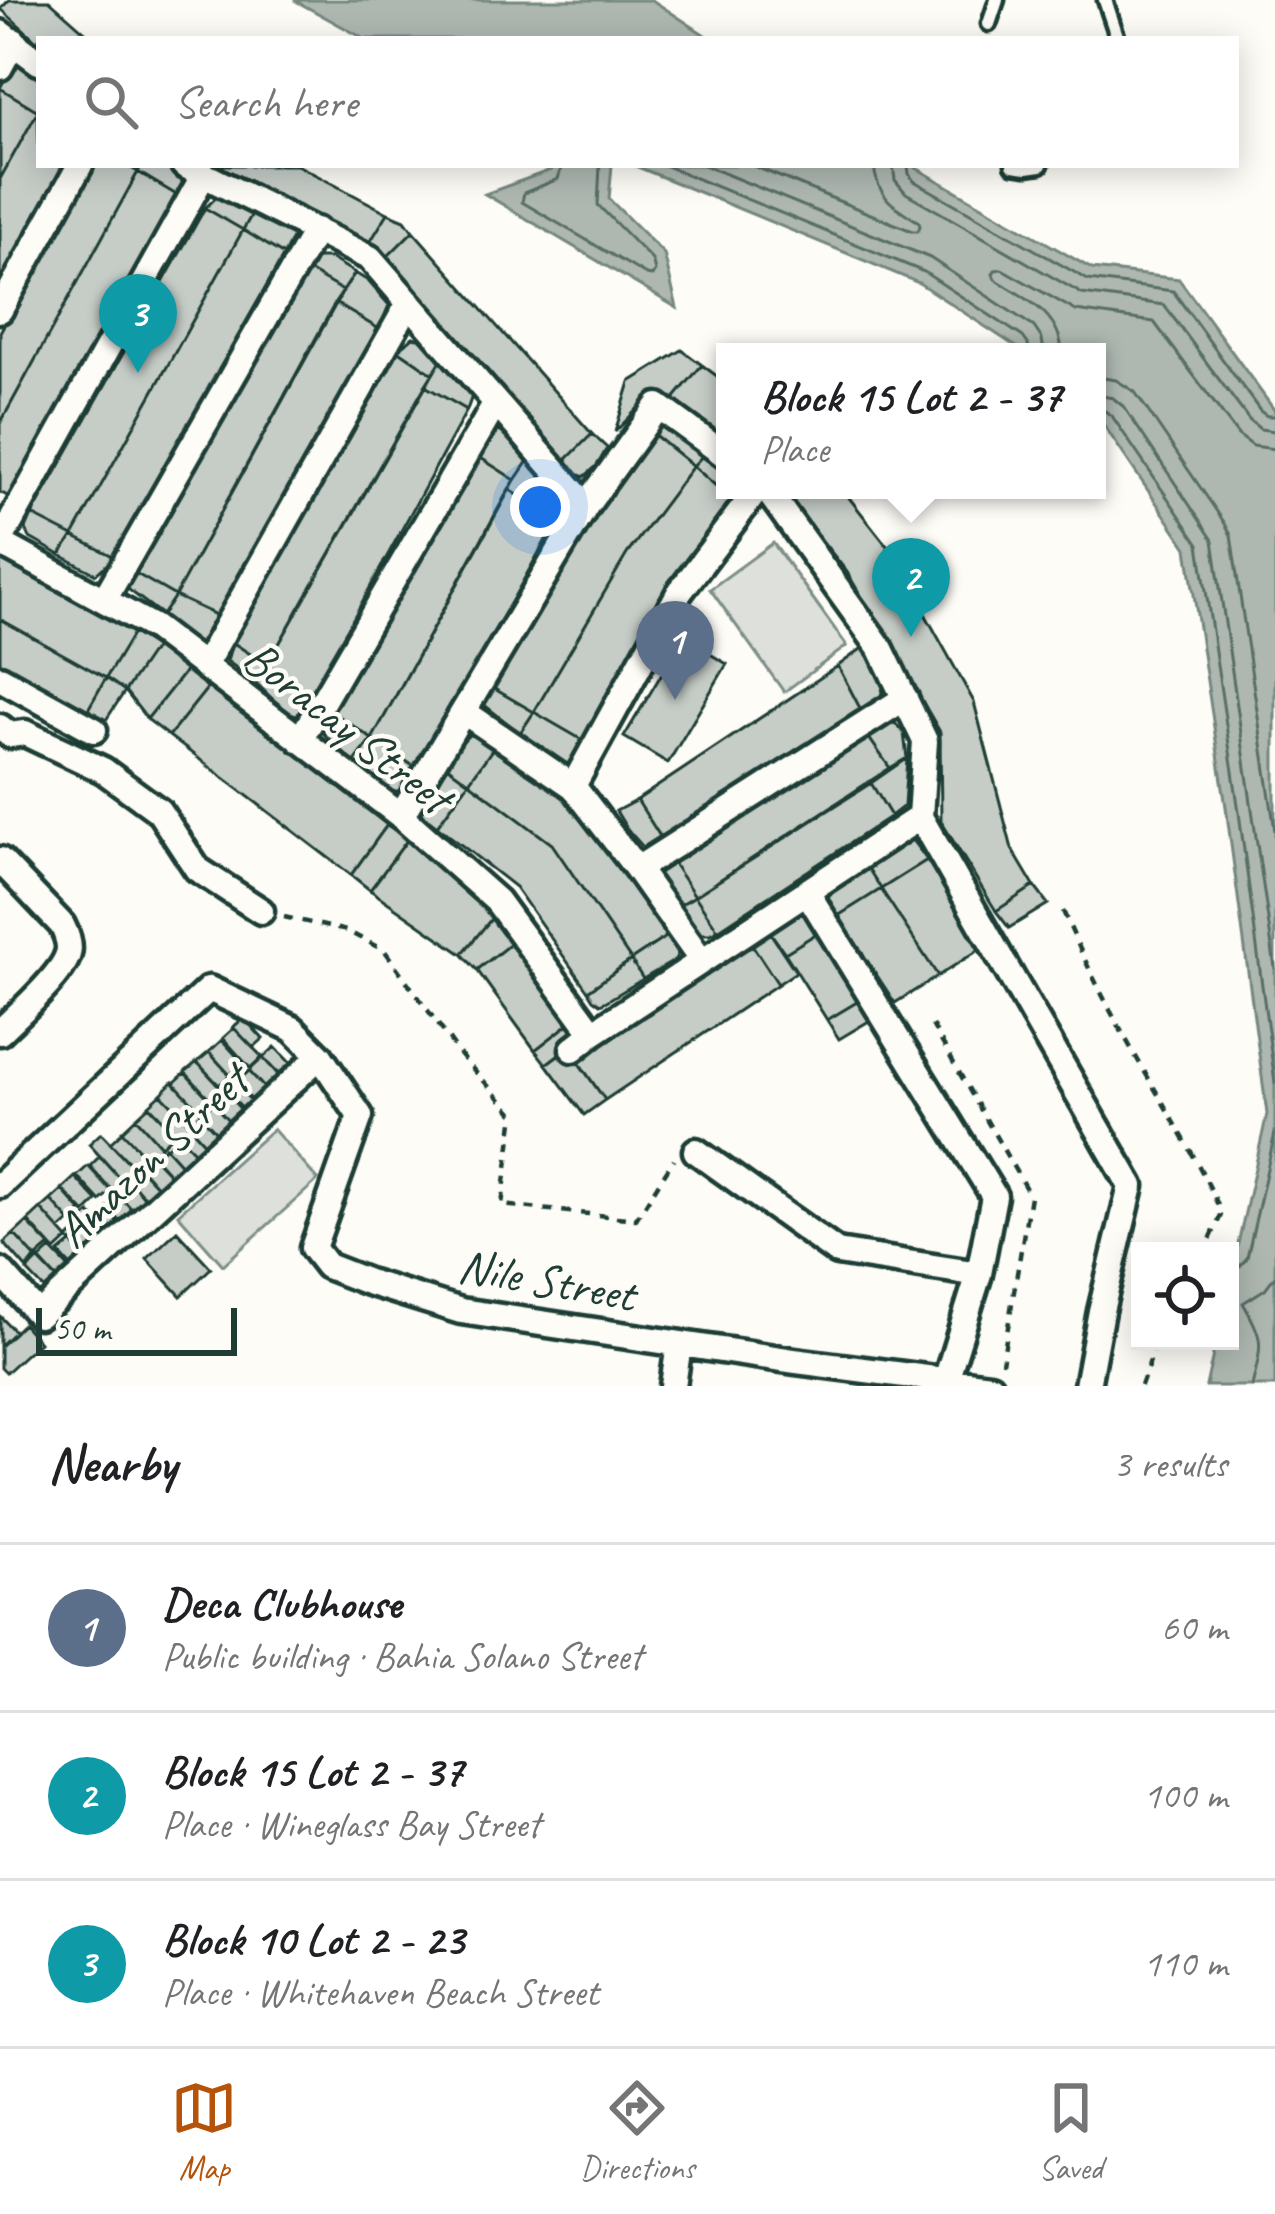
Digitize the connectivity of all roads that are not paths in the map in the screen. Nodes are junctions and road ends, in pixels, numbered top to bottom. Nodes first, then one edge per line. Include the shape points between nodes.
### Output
1 (997, 0) edge
2 (1105, 0) edge
3 (989, 25) dead end
4 (1117, 36) edge
5 (7, 37) edge
6 (36, 60) edge
7 (0, 67) edge
8 (78, 168) edge
9 (193, 171) edge
10 (316, 230) junction
11 (409, 303) junction
12 (0, 310) edge
13 (496, 403) junction
14 (716, 448) edge
15 (750, 499) edge
16 (773, 499) edge
17 (586, 506) junction
18 (0, 542) edge
19 (104, 601) junction
20 (204, 666) junction
21 (0, 678) edge
22 (905, 698) junction
23 (464, 712) junction
24 (94, 730) dead end
25 (3, 736) edge
26 (300, 740) junction
27 (573, 786) junction
28 (401, 817) junction
29 (920, 817) junction
30 (0, 860) edge
31 (637, 868) junction
32 (807, 892) junction
33 (261, 911) road end
34 (702, 961) junction
35 (0, 1032) edge
36 (320, 1056) junction
37 (0, 1146) edge
38 (696, 1151) road end
39 (9, 1176) edge
40 (0, 1271) edge
41 (980, 1274) junction
42 (679, 1344) junction
43 (793, 1374) edge
44 (946, 1380) junction
45 (673, 1386) edge
46 (990, 1386) edge
47 (1087, 1386) edge

1 - 3 lane
2 - 4 lane
5 - 6 street
5 - 7 street
8 - 12 street
9 - 10 street
9 - 18 street
10 - 11 street via 370,258
10 - 19 street
11 - 13 street
11 - 20 street
13 - 17 street
13 - 26 street
14 - 17 street via 658,406
15 - 27 street via 679,593
16 - 22 street via 881,649
17 - 23 street
18 - 19 street, Boracay Street
19 - 20 street, Boracay Street
20 - 26 street, Boracay Street
21 - 24 street
22 - 29 street via 926,741
22 - 31 street
23 - 27 street
23 - 28 street
25 - 33 street via 25,733 103,770 159,811 197,869
26 - 28 street, Boracay Street
27 - 31 street
28 - 34 street, Boracay Street via 497,901 584,1041
29 - 32 street
29 - 47 street via 1131,1186
30 - 35 street via 62,925 69,953
31 - 34 street
32 - 34 street
32 - 41 street via 994,1196
36 - 39 street via 293,1029 209,989
36 - 40 street, Amazon Street via 39,1315
36 - 42 street, Nile Street via 359,1116 313,1248 328,1266 460,1311
37 - 39 street
38 - 41 street via 837,1252
41 - 44 street
42 - 43 street, Nile Street
42 - 45 street
43 - 44 street, Nile Street
44 - 46 street, Nile Street

